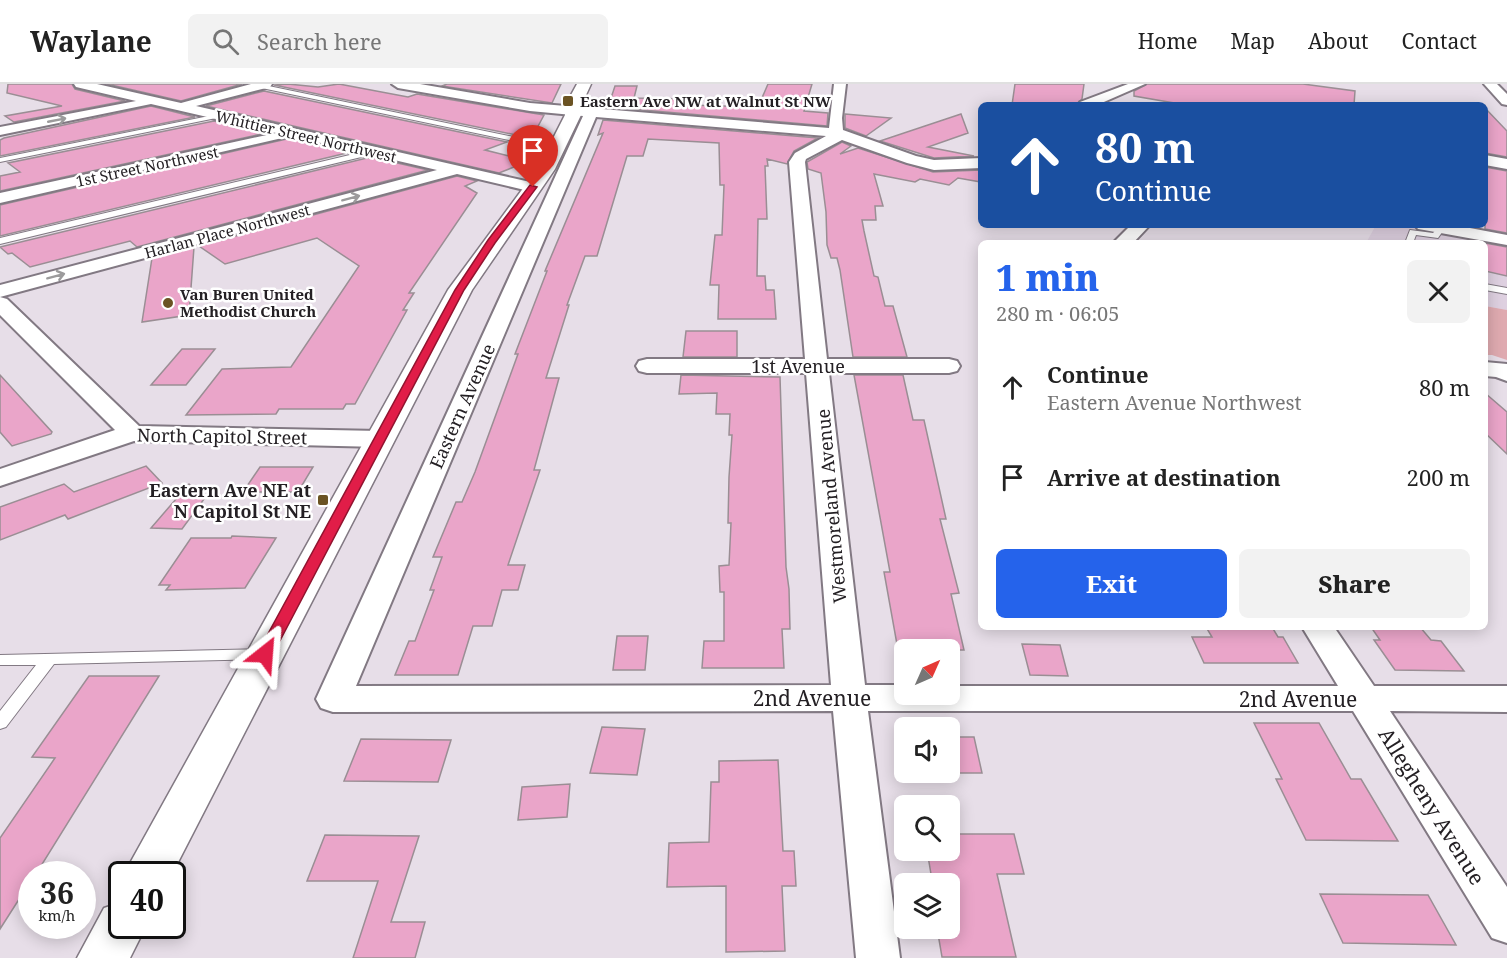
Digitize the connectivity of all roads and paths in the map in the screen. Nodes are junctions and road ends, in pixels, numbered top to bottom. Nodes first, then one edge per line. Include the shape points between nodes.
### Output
1 (80, 84) edge
2 (398, 84) edge
3 (584, 84) edge
4 (840, 84) edge
5 (1139, 84) edge
6 (1490, 84) edge
7 (262, 85) edge
8 (156, 101) junction
9 (1507, 101) edge
10 (1091, 102) edge
11 (181, 107) junction
12 (582, 112) junction
13 (219, 116) junction
14 (0, 131) edge
15 (294, 133) junction
16 (839, 133) junction
17 (557, 148) junction
18 (375, 152) junction
19 (0, 160) edge
20 (1488, 161) edge
21 (978, 163) edge
22 (1507, 164) edge
23 (455, 170) junction
24 (533, 187) junction
25 (0, 198) edge
26 (1138, 228) edge
27 (1432, 228) edge
28 (1438, 228) edge
29 (1125, 240) edge
30 (1410, 240) edge
31 (1507, 240) edge
32 (0, 241) edge
33 (1488, 288) edge
34 (0, 291) edge
35 (1507, 291) edge
36 (0, 303) edge
37 (647, 366) dead end
38 (818, 366) junction
39 (949, 366) dead end
40 (132, 433) junction
41 (380, 439) junction
42 (0, 478) edge
43 (1320, 630) edge
44 (265, 654) junction
45 (49, 659) junction
46 (0, 660) edge
47 (849, 698) junction
48 (333, 699) joint
49 (1365, 699) junction
50 (1507, 699) edge
51 (0, 723) edge
52 (155, 861) edge
53 (1507, 924) edge
54 (114, 939) edge
55 (103, 958) edge
56 (879, 958) edge

1 - 8 street, Whittier Street Northwest
2 - 12 street via 517,106
3 - 12 street
4 - 16 street via 835,118
5 - 10 street
6 - 9 street
7 - 11 street
7 - 17 lane
8 - 11 street, Whittier Street Northwest
14 -> 8 street
11 - 13 street, Whittier Street Northwest
12 - 16 street
12 - 17 street
12 - 48 street, Eastern Avenue
13 - 15 street, Whittier Street Northwest
13 - 19 lane
15 - 18 street, Whittier Street Northwest
15 - 25 street, 1st Street Northwest
16 - 21 street via 885,152 934,165
16 - 38 street, Westmoreland Avenue via 800,156 797,162
17 - 24 street
18 - 23 street, Whittier Street Northwest
18 - 32 lane
20 - 22 street
23 - 24 street, Whittier Street Northwest
34 -> 23 street, Harlan Place Northwest
24 - 41 street via 459,290
26 - 29 street
27 - 30 lane via 1435,236 1413,232
28 - 31 street
33 - 35 lane
36 - 40 street
37 - 38 street, 1st Avenue
38 - 39 street, 1st Avenue
38 - 47 street, Westmoreland Avenue
40 - 41 street, North Capitol Street
40 - 42 street, North Capitol Street
41 - 44 street
43 - 49 street, Allegheny Avenue
44 - 45 lane
44 - 52 street
45 - 46 lane
45 - 51 lane
47 - 48 street, 2nd Avenue
47 - 49 street, 2nd Avenue
47 - 56 street, Westmoreland Avenue
49 - 50 street, 2nd Avenue
49 - 53 street, Allegheny Avenue
54 - 55 street

